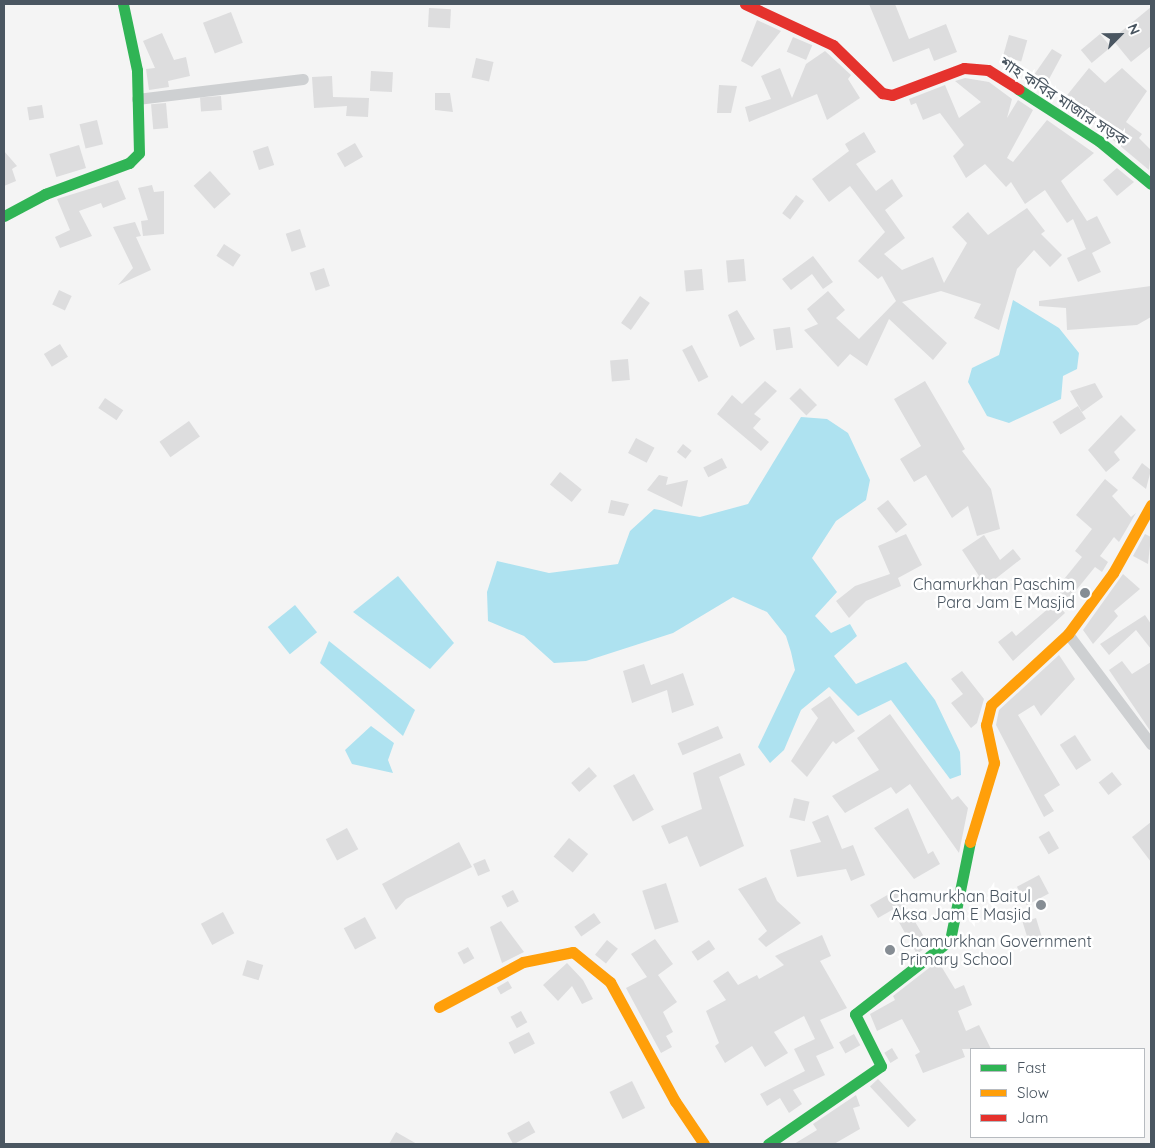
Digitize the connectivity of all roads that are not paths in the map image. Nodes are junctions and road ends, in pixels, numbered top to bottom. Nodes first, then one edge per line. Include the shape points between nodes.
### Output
1 (123, 4) edge
2 (745, 4) edge
3 (303, 79) dead end
4 (137, 99) junction
5 (1151, 184) edge
6 (4, 216) edge
7 (1151, 506) edge
8 (1068, 634) junction
9 (1151, 744) edge
10 (439, 1007) dead end
11 (704, 1144) edge
12 (768, 1144) edge

1 - 4 street via 136,62
2 - 5 street, শাহ কবির মাজার সড়ক via 833,45 882,93 892,95 964,68 988,70 1099,141
3 - 4 street
4 - 6 street via 139,153 130,163 46,194
7 - 8 street via 1113,573
8 - 9 street
8 - 12 street via 991,705 986,717 994,763 978,806 950,940 855,1014 881,1066
10 - 11 street via 523,962 573,952 610,982 675,1101

